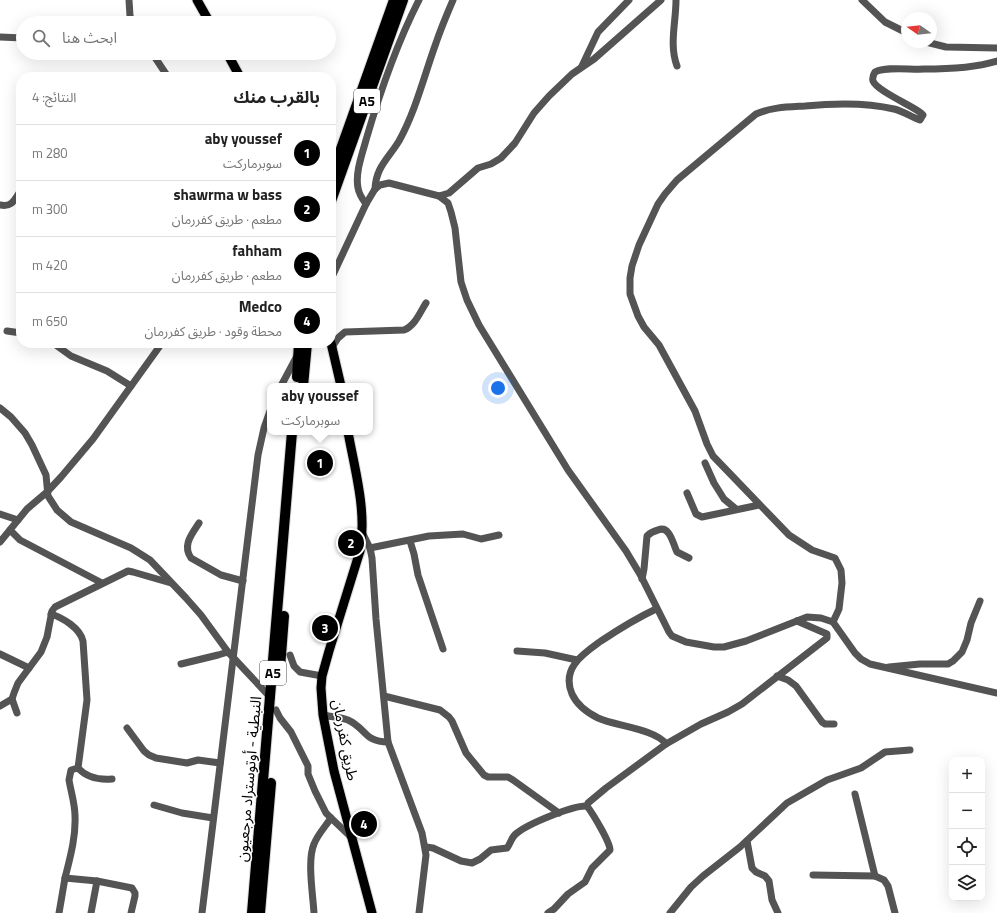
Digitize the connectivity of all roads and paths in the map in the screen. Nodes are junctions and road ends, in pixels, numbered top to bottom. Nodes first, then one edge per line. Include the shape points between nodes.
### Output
1 (128, 0) edge
2 (198, 0) edge
3 (394, 0) edge
4 (403, 0) edge
5 (419, 0) edge
6 (453, 0) edge
7 (629, 0) edge
8 (661, 0) edge
9 (676, 0) edge
10 (862, 0) edge
11 (130, 16) edge
12 (206, 16) edge
13 (901, 30) edge
14 (0, 37) edge
15 (16, 38) edge
16 (937, 45) edge
17 (997, 48) edge
18 (157, 60) edge
19 (231, 60) edge
20 (997, 61) edge
21 (677, 66) dead end
22 (580, 68) junction
23 (165, 72) edge
24 (237, 72) edge
25 (362, 115) junction
26 (372, 119) junction
27 (336, 163) edge
28 (336, 187) edge
29 (375, 189) junction
30 (439, 196) junction
31 (16, 198) edge
32 (366, 204) junction
33 (0, 205) edge
34 (336, 268) edge
35 (426, 302) dead end
36 (8, 331) dead end
37 (16, 332) edge
38 (336, 340) edge
39 (60, 348) edge
40 (158, 348) edge
41 (299, 348) edge
42 (299, 348) edge
43 (307, 348) edge
44 (332, 348) edge
45 (283, 383) edge
46 (296, 383) edge
47 (303, 383) edge
48 (340, 383) edge
49 (131, 386) junction
50 (0, 408) edge
51 (267, 420) edge
52 (292, 435) edge
53 (299, 435) edge
54 (349, 435) edge
55 (705, 463) dead end
56 (47, 492) junction
57 (687, 492) dead end
58 (759, 505) junction
59 (736, 510) junction
60 (0, 514) edge
61 (18, 520) junction
62 (199, 523) dead end
63 (10, 530) junction
64 (363, 534) junction
65 (499, 535) dead end
66 (410, 541) junction
67 (0, 542) edge
68 (370, 548) junction
69 (689, 558) dead end
70 (642, 579) junction
71 (243, 581) junction
72 (102, 584) junction
73 (173, 584) junction
74 (980, 600) dead end
75 (656, 609) junction
76 (51, 614) junction
77 (797, 621) junction
78 (833, 622) junction
79 (443, 649) dead end
80 (518, 651) dead end
81 (0, 654) edge
82 (231, 654) junction
83 (290, 655) dead end
84 (577, 660) junction
85 (181, 664) dead end
86 (29, 668) junction
87 (883, 668) junction
88 (322, 676) junction
89 (777, 676) junction
90 (997, 693) edge
91 (384, 696) junction
92 (271, 698) junction
93 (12, 699) junction
94 (0, 706) edge
95 (276, 710) junction
96 (18, 713) dead end
97 (323, 715) junction
98 (834, 724) dead end
99 (127, 728) dead end
100 (388, 742) junction
101 (666, 744) junction
102 (910, 750) dead end
103 (220, 763) junction
104 (78, 768) junction
105 (112, 779) dead end
106 (855, 794) dead end
107 (154, 805) dead end
108 (587, 806) junction
109 (558, 813) junction
110 (213, 818) junction
111 (331, 818) junction
112 (353, 839) junction
113 (747, 841) junction
114 (426, 847) junction
115 (813, 875) dead end
116 (875, 876) junction
117 (66, 878) junction
118 (97, 882) junction
119 (59, 913) edge
120 (91, 913) edge
121 (131, 913) edge
122 (202, 913) edge
123 (252, 913) edge
124 (260, 913) edge
125 (314, 913) edge
126 (372, 913) edge
127 (419, 913) edge
128 (548, 913) edge
129 (670, 913) edge
130 (778, 913) edge
131 (895, 913) edge

1 - 11 street
2 - 12 main road
3 - 27 highway, A5
4 - 25 highway, A5
5 - 26 street via 404,30
6 - 29 street via 409,121 375,178
7 - 22 street via 598,32
8 - 22 street via 594,59
9 - 21 street via 673,43
10 - 13 street via 885,22
14 - 15 street
16 - 17 street
18 - 23 street
19 - 24 main road
20 - 58 street via 967,67 875,72 873,82 921,113 923,115 920,120 896,109 832,103 780,107 760,112 677,180 658,204 632,266 630,294 634,308 644,327 659,345 695,411 706,444 713,456
22 - 30 street via 538,107 515,143 501,158 478,168 449,193
25 - 26 street
25 - 28 highway, A5
26 - 32 street via 361,159 358,182 358,190
29 - 30 street via 389,183
29 - 32 street
30 - 70 street via 448,203 451,212 461,282 479,325 561,459 619,540
31 - 33 street via 12,204
32 - 34 street
35 - 38 street via 409,329 345,332
36 - 37 street
39 - 49 street
40 - 49 street
41 - 45 street
42 - 46 highway
43 - 47 highway
44 - 48 main road
49 - 56 street via 93,439
50 - 56 street via 25,433 32,445 46,475
51 - 71 street via 258,455
52 - 92 highway, النبطية - أوتوستراد مرجعيون / A5
53 - 95 highway, النبطية - أوتوستراد مرجعيون / A5
54 - 64 main road, طريق كفررمان via 362,510
55 - 59 street via 724,499
56 - 61 street
56 - 73 street via 57,510 71,522 138,552 150,560
57 - 59 street via 699,517
58 - 59 street
58 - 78 street via 800,543 835,558 841,570 841,596
60 - 61 street
61 - 63 street
62 - 71 street via 187,546 191,558 221,575
63 - 67 street
63 - 72 street via 20,540
64 - 68 street
64 - 88 main road, طريق كفررمان
65 - 66 street via 481,539 463,534 429,536
66 - 68 street
66 - 79 street via 420,582
68 - 91 street
69 - 70 street via 676,552 665,529 655,531 647,536
70 - 75 street
71 - 82 street
72 - 73 street via 128,571
72 - 76 street via 55,607
73 - 82 street
74 - 87 street via 970,622 962,652 953,662
75 - 77 street via 672,636 686,642 714,647 737,644
75 - 84 street via 616,630
76 - 86 street via 41,652
76 - 104 street via 79,632 83,641 87,700
77 - 78 street via 814,617
77 - 89 street via 828,636
78 - 87 street via 861,659
80 - 84 street via 545,653
81 - 86 street
82 - 85 street
82 - 92 street
82 - 103 street
83 - 88 street via 294,666 300,672
84 - 101 street via 571,672 570,687 573,696 588,713 655,736
86 - 93 street via 18,682
87 - 90 street
88 - 97 main road, طريق كفررمان
89 - 98 street via 796,686 822,722
89 - 101 street via 735,709 701,724
91 - 100 street
91 - 109 street via 443,712 452,721 466,753 484,775 508,777
92 - 123 highway, النبطية - أوتوستراد مرجعيون / A5
93 - 94 street
93 - 96 street
95 - 111 street via 291,732 308,766 314,791
95 - 124 highway, النبطية - أوتوستراد مرجعيون / A5
97 - 100 street via 348,720 371,739
97 - 112 main road, طريق كفررمان via 334,771
99 - 103 street via 144,750 156,758 187,763 198,760
100 - 114 street
101 - 108 street via 606,788
102 - 113 street via 885,752 861,768 814,786 788,802
103 - 110 street
104 - 105 street via 97,780
104 - 117 street via 71,770 69,780 75,822
106 - 116 street
107 - 110 street
108 - 109 street
108 - 128 street via 607,838 610,850 592,868 586,882 568,894
109 - 114 street via 523,829 513,836 507,848 491,850 477,862 461,861
110 - 122 street
111 - 112 street
111 - 125 street via 312,848
112 - 126 main road, طريق كفررمان
113 - 129 street via 691,887
113 - 130 street via 752,868 769,881 772,900
114 - 127 street
115 - 116 street
116 - 131 street via 884,880 888,886
117 - 118 street
117 - 119 street
118 - 120 street
118 - 121 street via 132,888 135,896

